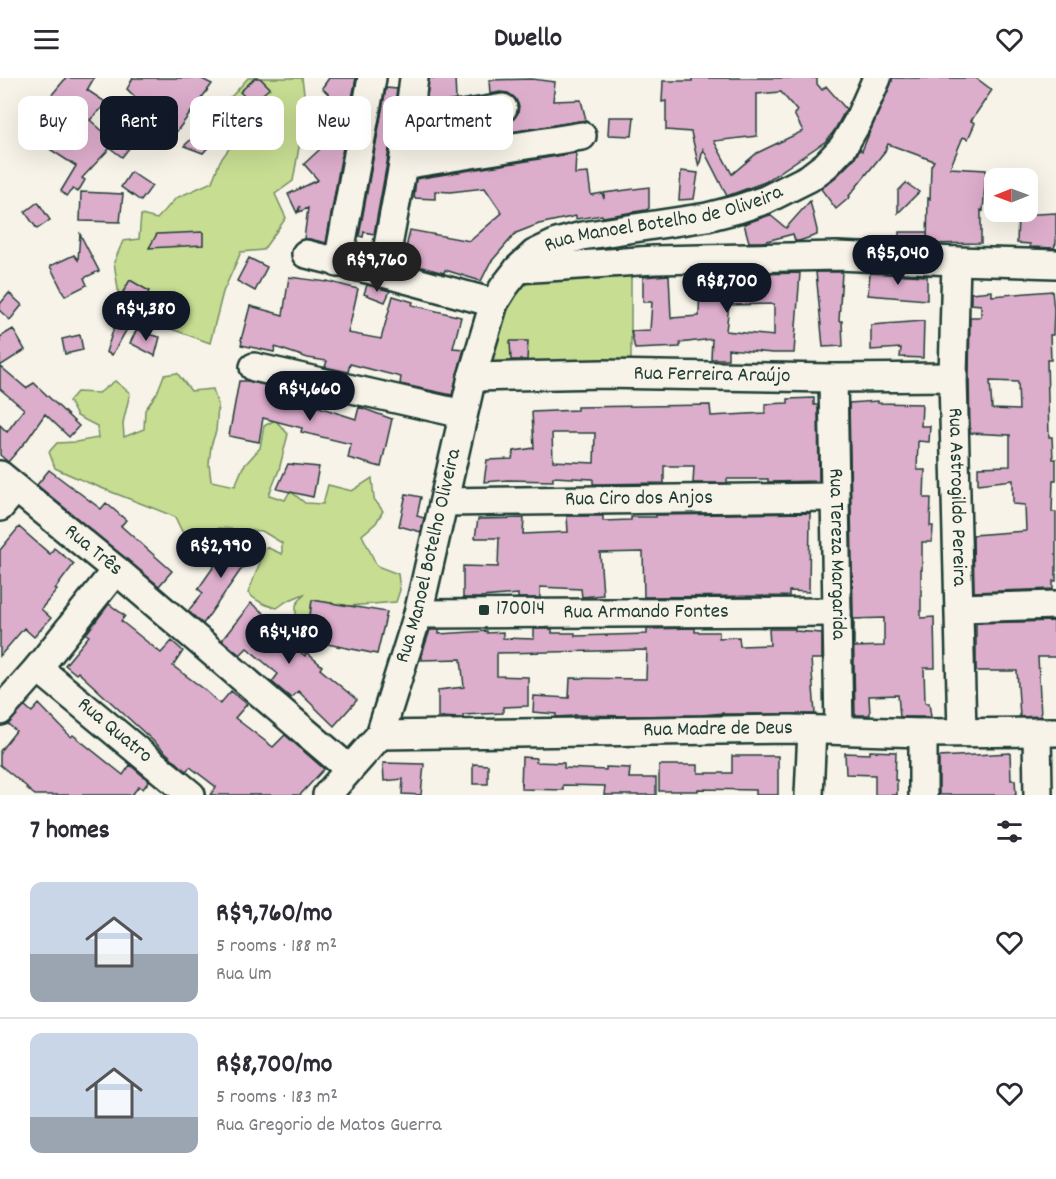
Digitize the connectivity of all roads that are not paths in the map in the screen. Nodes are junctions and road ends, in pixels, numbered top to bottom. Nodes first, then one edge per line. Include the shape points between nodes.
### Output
1 (372, 78) edge
2 (414, 78) edge
3 (877, 78) edge
4 (412, 96) edge
5 (582, 136) dead end
6 (405, 150) edge
7 (403, 165) junction
8 (306, 254) dead end
9 (956, 261) junction
10 (338, 263) junction
11 (1056, 264) edge
12 (518, 269) junction
13 (383, 273) junction
14 (494, 303) junction
15 (254, 367) dead end
16 (472, 377) junction
17 (953, 377) junction
18 (833, 378) junction
19 (463, 414) junction
20 (5, 490) edge
21 (835, 497) junction
22 (444, 502) junction
23 (116, 570) junction
24 (1056, 605) edge
25 (960, 608) junction
26 (837, 612) junction
27 (418, 614) junction
28 (38, 669) junction
29 (0, 711) edge
30 (812, 730) junction
31 (839, 730) junction
32 (962, 732) junction
33 (1046, 732) edge
34 (923, 733) junction
35 (380, 735) junction
36 (349, 769) junction
37 (191, 795) edge
38 (327, 795) edge
39 (809, 795) edge
40 (923, 795) edge
41 (1038, 795) edge

1 - 10 street
2 - 4 street
3 - 12 street, Rua Manoel Botelho de Oliveira via 843,147 810,178 765,200 707,217 557,243 534,254
5 - 7 street
6 - 7 street
7 - 13 street
8 - 10 street
9 - 11 street
9 - 12 street via 837,256 654,260
9 - 17 street, Rua Astrogildo Pereira
10 - 13 street
12 - 14 street, Rua Manoel Botelho de Oliveira
13 - 14 street
14 - 16 street, Rua Manoel Botelho de Oliveira
15 - 19 street
16 - 18 street, Rua Ferreira Araújo via 603,374
16 - 19 street, Rua Manoel Botelho Oliveira
17 - 18 street, Rua Ferreira Araújo
17 - 25 street, Rua Astrogildo Pereira
18 - 21 street, Rua Tereza Margarida
19 - 22 street, Rua Manoel Botelho Oliveira
20 - 23 street, Rua Três
21 - 22 street, Rua Ciro dos Anjos
21 - 26 street, Rua Tereza Margarida
22 - 27 street, Rua Manoel Botelho Oliveira
23 - 28 street
23 - 36 street, Rua Três
24 - 25 street
25 - 32 street, Rua Astrogildo Pereira
26 - 27 street, Rua Armando Fontes
26 - 31 street, Rua Tereza Margarida
27 - 35 street, Rua Manoel Botelho Oliveira
28 - 29 street
28 - 37 street, Rua Quatro
30 - 31 street, Rua Madre de Deus
30 - 35 street, Rua Madre de Deus
30 - 39 street
31 - 34 street, Rua Madre de Deus
32 - 33 street, Rua Madre de Deus
32 - 34 street, Rua Madre de Deus
33 - 41 street
34 - 40 street
35 - 36 street
36 - 38 street

